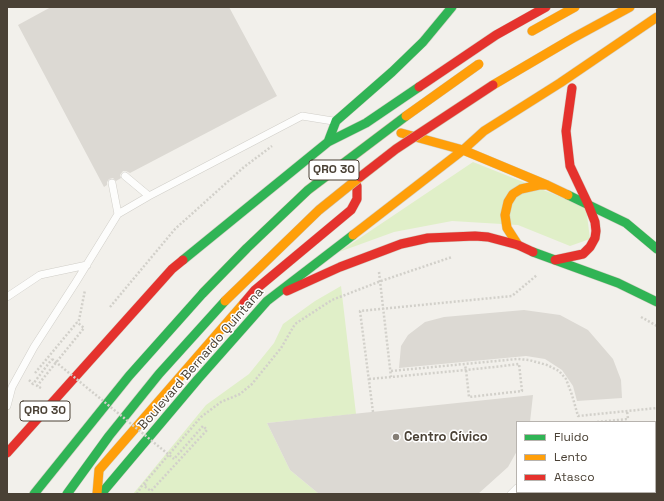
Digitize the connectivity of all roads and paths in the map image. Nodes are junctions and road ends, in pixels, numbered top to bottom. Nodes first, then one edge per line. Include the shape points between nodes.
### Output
1 (452, 7) edge
2 (546, 7) edge
3 (575, 7) edge
4 (630, 7) edge
5 (657, 17) edge
6 (521, 37) dead end
7 (482, 62) dead end
8 (559, 96) dead end
9 (336, 121) junction
10 (366, 123) junction
11 (496, 135) dead end
12 (328, 142) junction
13 (463, 150) junction
14 (315, 174) dead end
15 (125, 176) dead end
16 (294, 182) dead end
17 (112, 183) dead end
18 (547, 185) junction
19 (266, 192) junction
20 (149, 196) junction
21 (588, 204) junction
22 (118, 214) junction
23 (518, 245) junction
24 (657, 249) edge
25 (377, 253) junction
26 (455, 256) dead end
27 (555, 260) junction
28 (87, 265) junction
29 (380, 281) junction
30 (76, 282) junction
31 (7, 297) edge
32 (267, 301) junction
33 (657, 302) edge
34 (384, 309) junction
35 (637, 314) dead end
36 (77, 322) junction
37 (657, 326) edge
38 (502, 360) junction
39 (466, 365) junction
40 (503, 366) junction
41 (466, 370) junction
42 (391, 371) junction
43 (391, 377) junction
44 (369, 379) junction
45 (41, 388) dead end
46 (7, 406) edge
47 (657, 408) edge
48 (627, 411) junction
49 (373, 412) dead end
50 (611, 421) edge
51 (7, 453) edge
52 (167, 458) dead end
53 (572, 493) edge
54 (34, 494) edge
55 (67, 494) edge
56 (97, 494) edge
57 (101, 494) edge
58 (137, 494) edge
59 (577, 494) edge

1 - 9 main road via 423,42
2 - 10 main road via 496,34
3 - 6 main road
4 - 55 main road, QRO 30, bridge via 493,86 396,149 319,210 226,301 159,374
5 - 13 main road via 484,131
7 - 54 main road, QRO 30, bridge via 386,130 308,190 247,248 129,376
8 - 21 main road via 575,86 566,131 570,166
9 - 12 main road
9 - 20 lane via 302,116
10 - 12 main road, QRO 30
10 - 13 main road
11 - 13 main road
12 - 19 main road, QRO 30
13 - 18 main road
13 - 32 main road, Boulevard Bernardo Quintana
14 - 56 main road via 340,173 351,176 357,186 357,199 351,210 255,290 98,470
15 - 20 lane
16 - 19 main road
17 - 22 lane
18 - 21 main road
18 - 23 main road via 521,189 513,194 508,202 505,215 507,228
19 - 51 main road, QRO 30 via 172,269
20 - 22 lane
21 - 24 main road via 626,223
21 - 27 main road via 596,231 590,247 583,254
22 - 28 lane
23 - 25 main road via 488,237 461,236 428,238
23 - 27 main road
25 - 29 path
25 - 32 main road
26 - 29 path
27 - 33 main road via 618,283
27 - 34 path via 512,296
28 - 30 lane
28 - 31 lane via 40,275
29 - 34 path
29 - 58 path via 332,300 295,324 281,348 252,384 201,417
30 - 36 path via 86,287
30 - 46 lane via 30,354 12,387
32 - 57 main road, Boulevard Bernardo Quintana
34 - 42 path
34 - 44 path via 360,311
35 - 37 path
36 - 45 path via 84,328 37,386
36 - 52 path, bridge via 28,380 33,384 52,359 174,459 203,426 207,430 151,491 144,486
38 - 39 path
38 - 40 path
38 - 48 path via 529,360 559,371 566,379 578,416
39 - 41 path
39 - 42 path
40 - 41 path
40 - 41 path via 519,364 522,391 469,397
41 - 43 path
42 - 43 path
43 - 44 path
44 - 49 path
47 - 48 path
48 - 50 path via 628,419
53 - 59 lane

